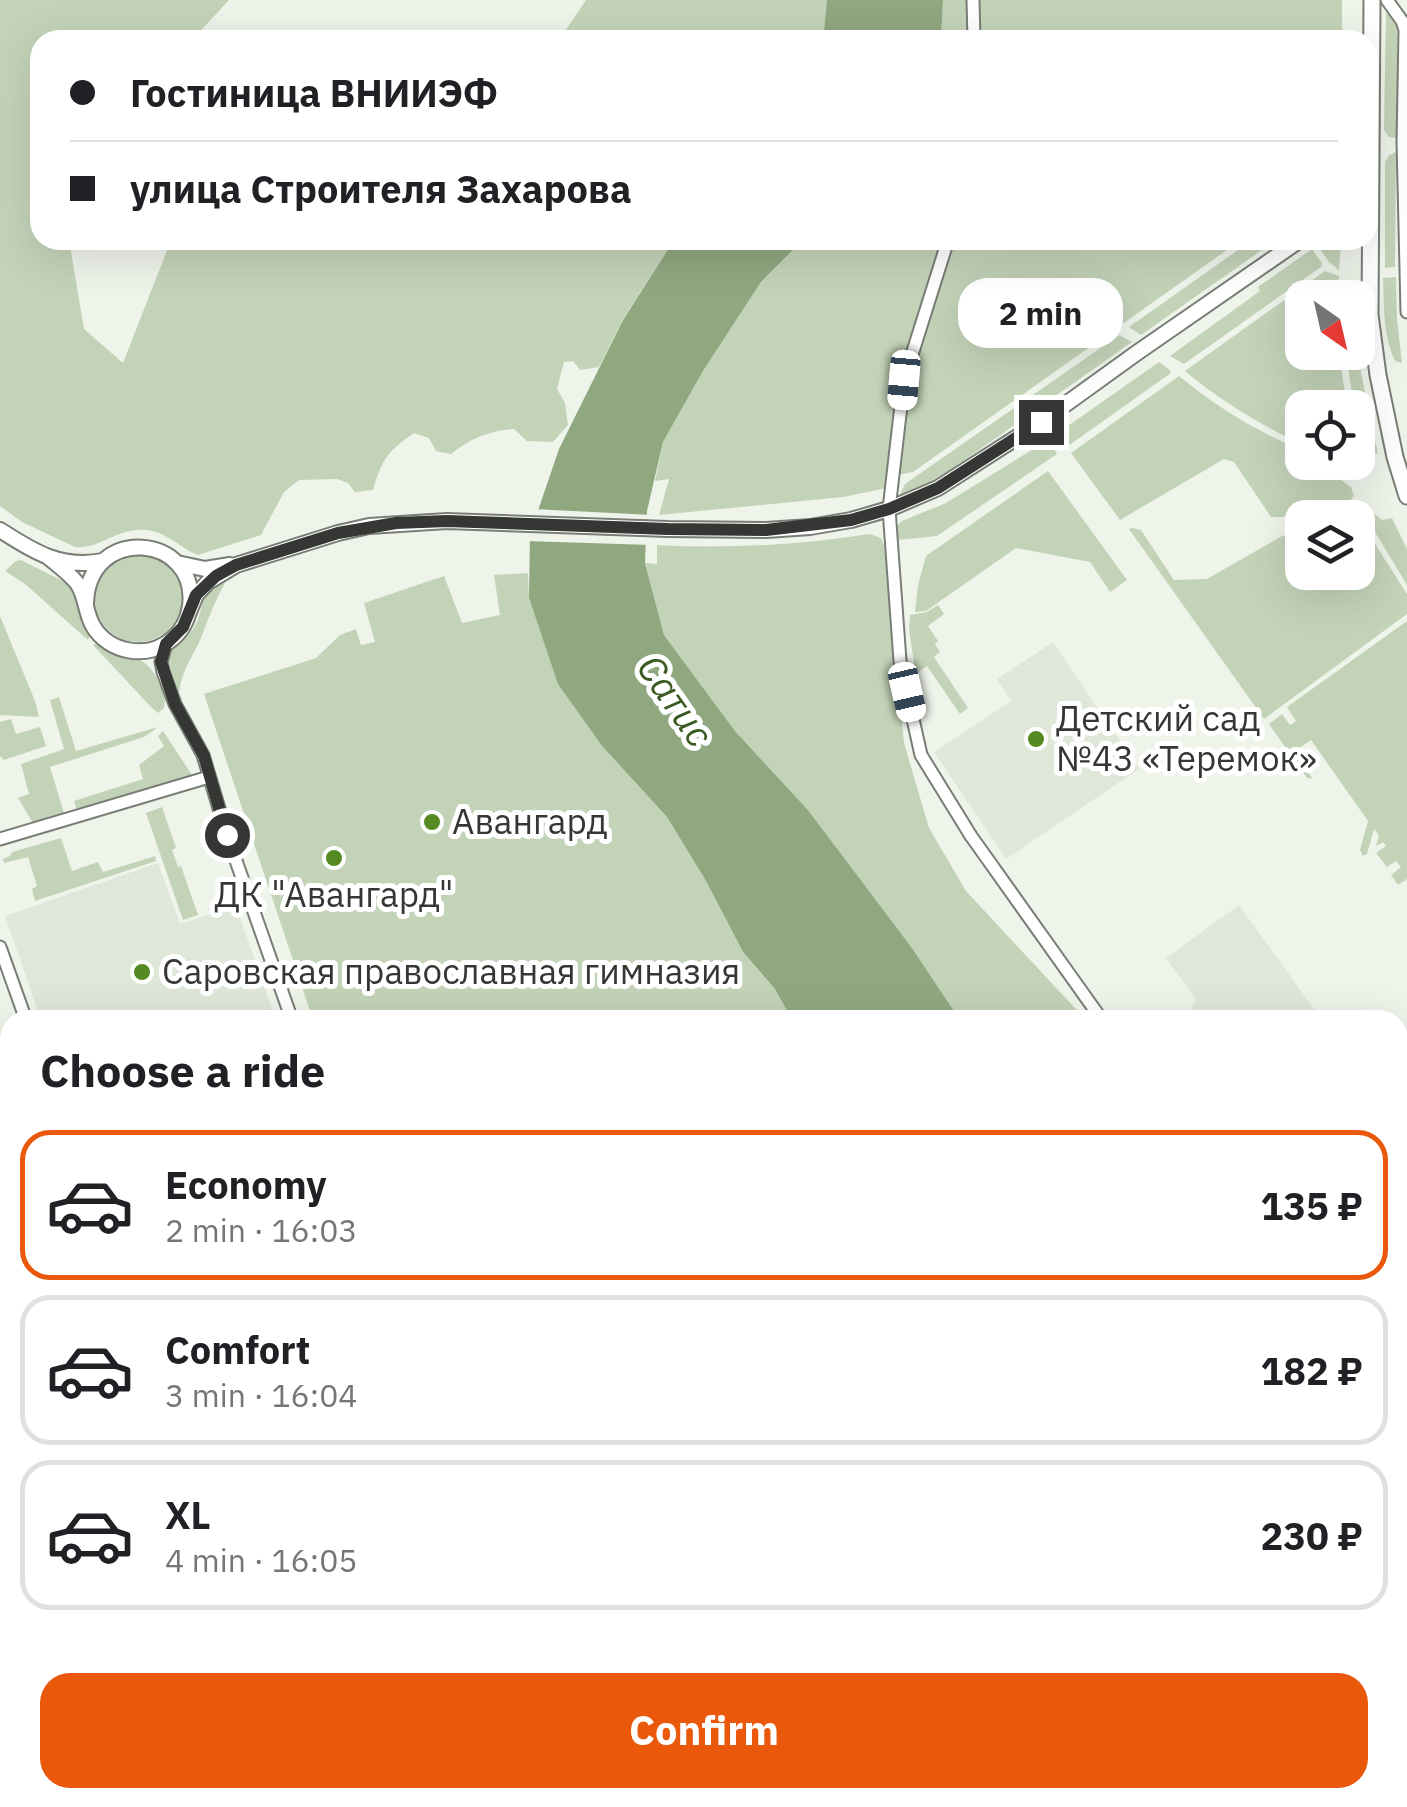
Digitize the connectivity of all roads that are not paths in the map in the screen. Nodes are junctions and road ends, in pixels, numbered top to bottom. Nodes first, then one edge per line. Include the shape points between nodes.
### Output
1 (973, 0) edge
2 (1372, 0) edge
3 (1387, 0) edge
4 (974, 30) edge
5 (1372, 30) edge
6 (945, 250) edge
7 (1286, 250) edge
8 (1369, 250) edge
9 (1407, 312) edge
10 (1407, 496) edge
11 (889, 509) junction
12 (0, 530) edge
13 (48, 557) junction
14 (171, 558) junction
15 (102, 561) junction
16 (236, 565) junction
17 (86, 604) junction
18 (189, 612) junction
19 (166, 644) junction
20 (134, 652) junction
21 (163, 672) junction
22 (210, 776) junction
23 (0, 839) edge
24 (0, 947) edge
25 (22, 1010) edge
26 (288, 1010) edge
27 (1095, 1010) edge

1 - 4 street
2 - 5 main road
3 - 9 street via 1404,30
6 - 11 street via 904,380
7 - 11 street via 1041,422 938,488
8 - 10 main road via 1378,375
11 - 16 street via 766,530 447,521 369,526
11 - 27 street via 898,647 921,755 970,836
12 - 13 street
13 - 15 street via 81,565
13 - 17 street via 78,584
14 - 15 street via 142,547
14 - 16 street via 184,566
14 - 18 street via 188,582
15 - 17 street via 89,580
16 - 18 street via 208,582
17 - 20 street via 101,636
18 - 19 street
19 - 20 street
19 - 21 street
20 - 21 street
21 - 22 street
22 - 23 street
22 - 26 street
24 - 25 street

